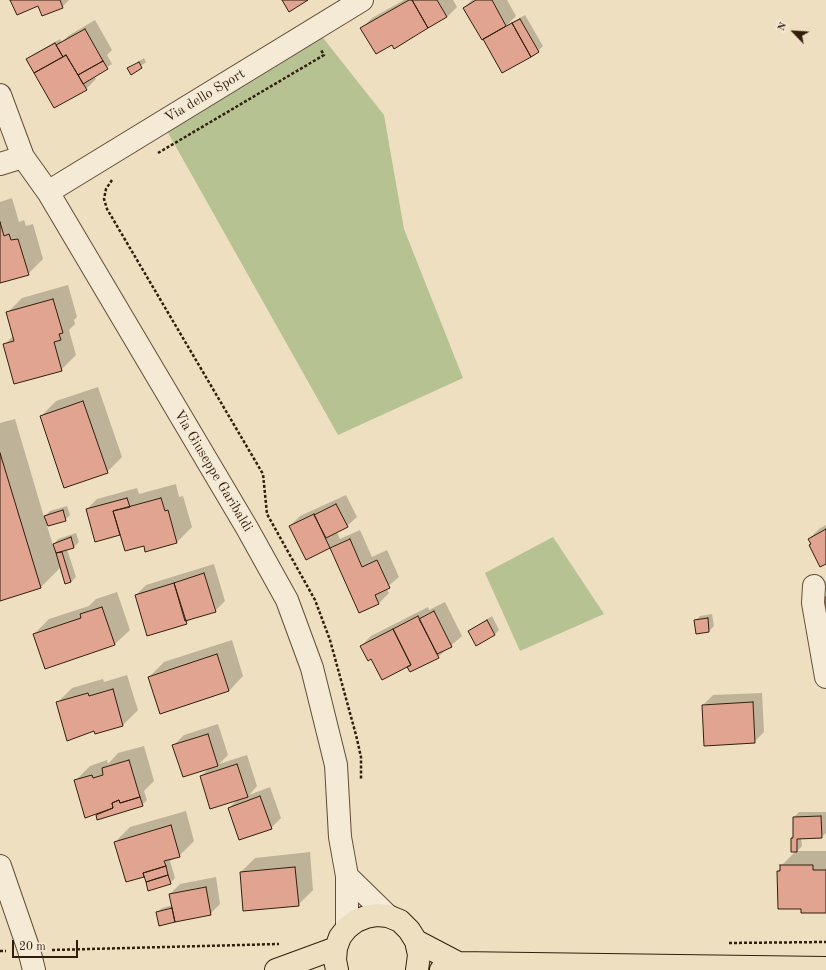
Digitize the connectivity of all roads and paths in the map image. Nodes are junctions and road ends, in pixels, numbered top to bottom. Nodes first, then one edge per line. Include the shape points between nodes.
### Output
1 (362, 0) edge
2 (310, 32) junction
3 (0, 95) edge
4 (153, 156) dead end
5 (23, 157) junction
6 (0, 164) edge
7 (118, 176) dead end
8 (48, 192) junction
9 (814, 586) dead end
10 (826, 677) edge
11 (361, 781) dead end
12 (0, 866) edge
13 (347, 876) junction
14 (388, 916) junction
15 (347, 928) junction
16 (416, 941) junction
17 (826, 942) edge
18 (724, 943) dead end
19 (281, 944) dead end
20 (336, 948) junction
21 (50, 950) dead end
22 (450, 966) edge
23 (826, 968) edge
24 (34, 970) edge
25 (276, 970) edge
26 (337, 970) edge
27 (417, 970) edge

1 - 2 street, Via dello Sport
2 - 4 path via 324,55
2 - 8 street, Via dello Sport
3 - 5 street, Via Giuseppe Garibaldi
5 - 6 street
5 - 8 street, Via Giuseppe Garibaldi
7 - 11 path via 106,189 104,199 107,209 263,474 267,514 315,600 332,647 354,726 361,757
8 - 13 street, Via Giuseppe Garibaldi via 287,600 312,668 336,765 340,837
9 - 10 street via 813,603
12 - 24 street
13 - 14 street
13 - 15 street, Via Giuseppe Garibaldi
14 - 15 main road via 366,917
14 - 16 main road via 400,921
15 - 20 main road
16 - 22 main road
16 - 27 main road via 419,955
17 - 18 path
19 - 21 path
20 - 25 main road
20 - 26 main road
22 - 23 main road

